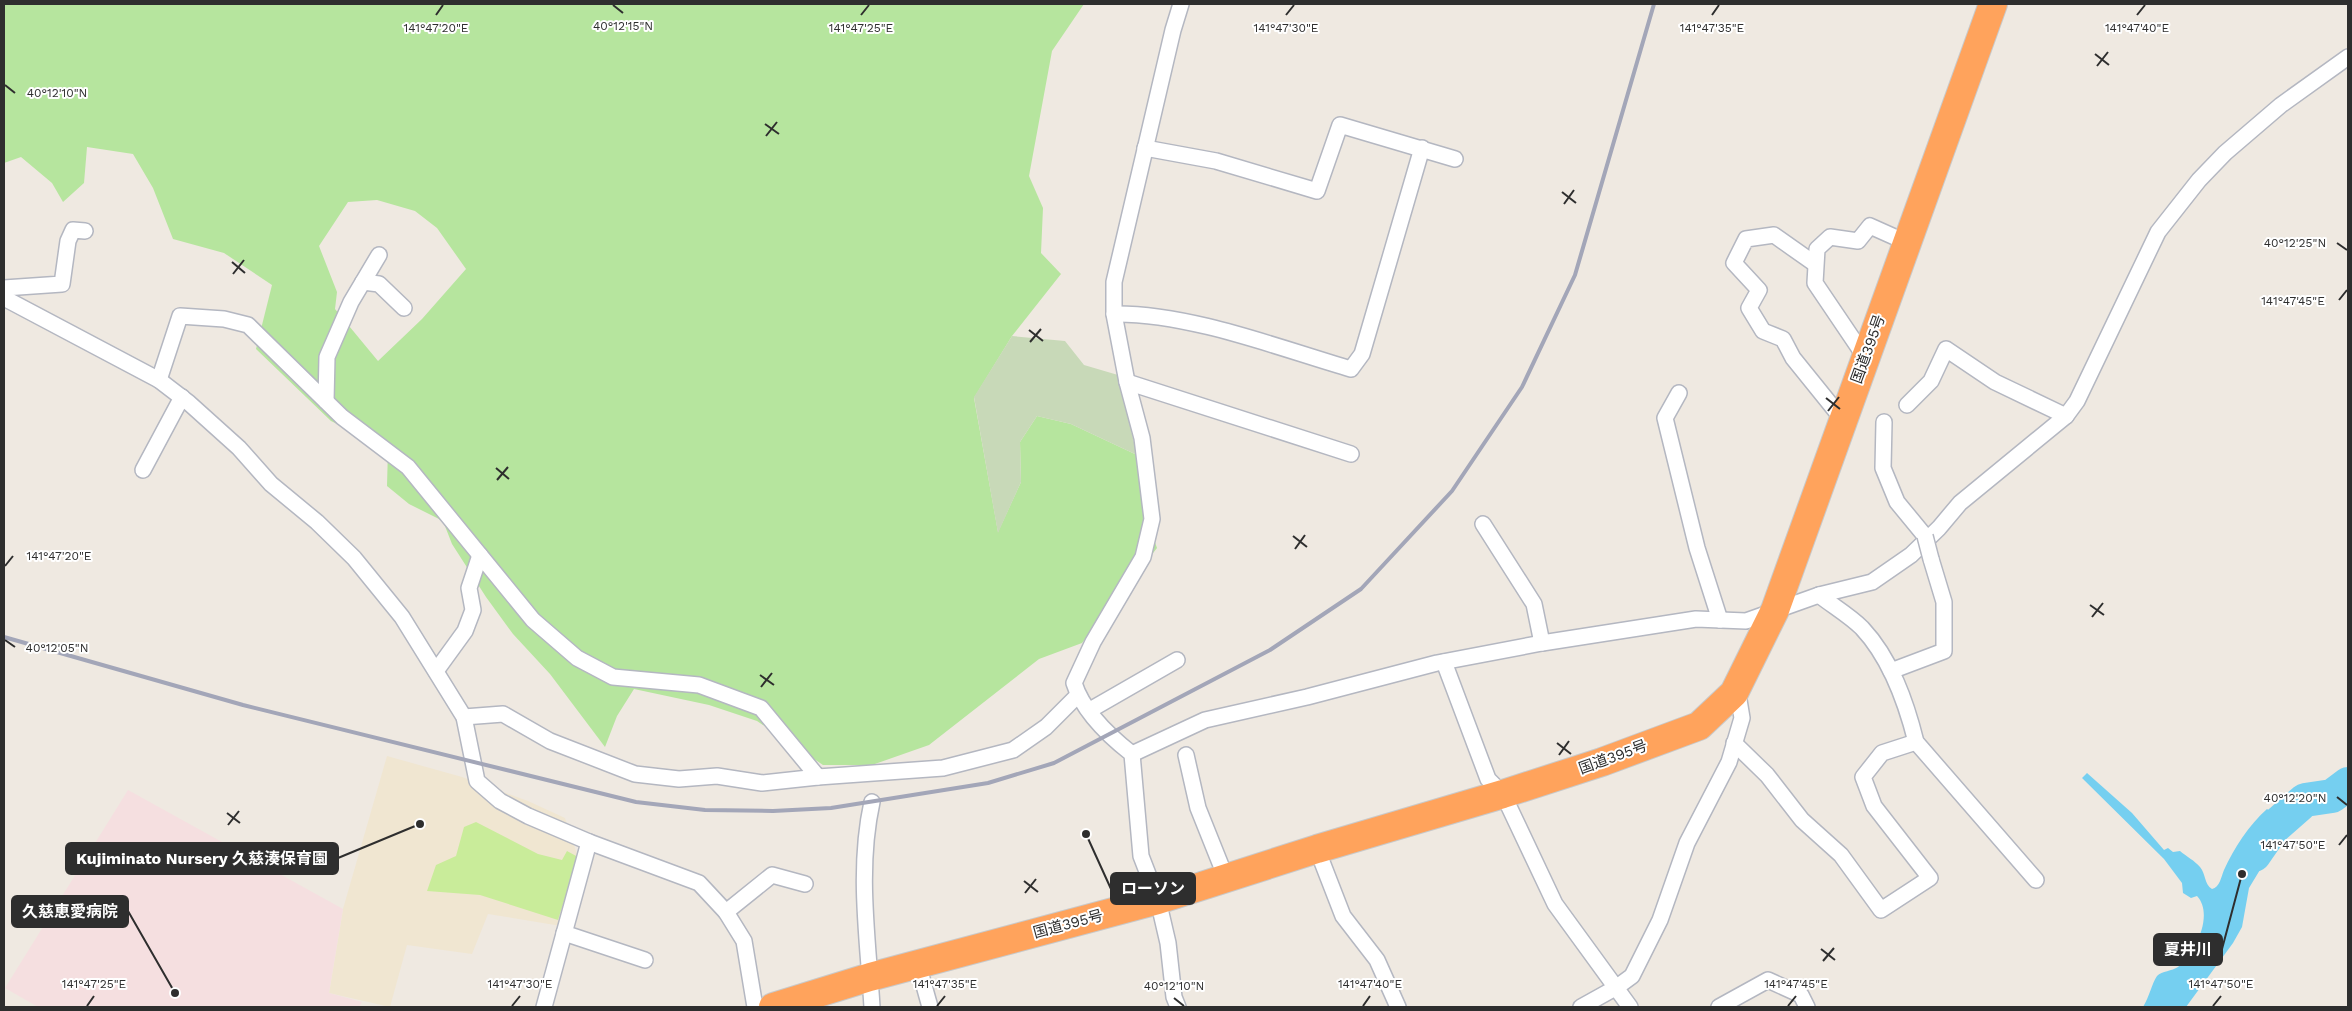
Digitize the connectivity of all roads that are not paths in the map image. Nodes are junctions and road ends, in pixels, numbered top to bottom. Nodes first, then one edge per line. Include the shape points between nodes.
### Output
1 (1181, 4) edge
2 (1994, 4) edge
3 (2348, 57) edge
4 (1145, 148) junction
5 (1422, 148) junction
6 (1455, 159) dead end
7 (85, 231) dead end
8 (1908, 243) junction
9 (379, 255) dead end
10 (1815, 264) junction
11 (363, 282) junction
12 (5, 299) edge
13 (404, 308) dead end
14 (1114, 314) junction
15 (1865, 357) junction
16 (159, 380) junction
17 (1127, 382) junction
18 (1680, 393) dead end
19 (182, 397) junction
20 (326, 401) junction
21 (1907, 405) dead end
22 (1844, 416) junction
23 (2066, 416) junction
24 (1884, 422) dead end
25 (1351, 454) dead end
26 (143, 470) dead end
27 (1483, 524) dead end
28 (480, 555) junction
29 (1819, 595) junction
30 (1775, 610) junction
31 (1720, 620) junction
32 (1542, 642) junction
33 (1177, 660) dead end
34 (1444, 662) junction
35 (436, 671) junction
36 (1892, 671) junction
37 (1734, 693) junction
38 (1078, 694) junction
39 (1090, 710) junction
40 (464, 717) junction
41 (1916, 742) junction
42 (1734, 743) junction
43 (1132, 754) junction
44 (1186, 755) dead end
45 (818, 777) junction
46 (1503, 794) junction
47 (872, 802) dead end
48 (589, 842) junction
49 (1317, 848) junction
50 (1226, 878) junction
51 (2036, 880) dead end
52 (805, 884) dead end
53 (1158, 900) junction
54 (726, 912) junction
55 (564, 933) junction
56 (644, 960) dead end
57 (918, 964) junction
58 (870, 976) junction
59 (1617, 987) junction
60 (544, 1007) edge
61 (755, 1007) edge
62 (773, 1007) edge
63 (872, 1007) edge
64 (930, 1007) edge
65 (1178, 1007) edge
66 (1398, 1007) edge
67 (1581, 1007) edge
68 (1630, 1007) edge
69 (1719, 1007) edge
70 (1807, 1007) edge

1 - 4 street
2 - 8 highway, 国道395号
3 - 23 street via 2281,105 2225,153 2167,220 2158,232 2077,401
4 - 5 street via 1216,161 1317,192 1340,125
4 - 14 street via 1114,282
5 - 6 street
5 - 14 street via 1362,354 1351,370 1197,324 1140,314
7 - 12 street via 73,230 62,284
8 - 10 street via 1870,226 1858,240 1830,237 1817,249
8 - 15 highway, 国道395号
9 - 11 street
10 - 15 street via 1815,283
10 - 22 street via 1774,235 1746,239 1734,262 1759,290 1749,308 1763,331 1783,339 1793,358 1835,410
11 - 13 street via 379,284
11 - 20 street via 328,357
12 - 16 street
14 - 17 street
15 - 22 highway, 国道395号
16 - 19 street
16 - 20 street via 180,316 224,319 248,325
17 - 25 street
17 - 38 street via 1142,438 1152,518 1143,557 1093,642 1074,683
18 - 31 street via 1665,418 1697,548
19 - 26 street
19 - 35 street via 239,448 271,484 354,558 402,618
20 - 28 street via 408,467
21 - 23 street via 1931,381 1946,349 1995,382
22 - 30 highway, 国道395号
23 - 29 street via 1960,503 1911,555 1872,582
24 - 36 street, bridge via 1883,468 1897,502 1925,536 1944,602 1944,651
27 - 32 street via 1534,604
28 - 35 street via 469,588 473,610 465,631
28 - 45 street via 534,620 577,658 613,677 699,686 761,708
29 - 30 street
29 - 36 street via 1862,628
30 - 31 street via 1746,621
30 - 37 highway, 国道395号
31 - 32 street via 1696,619
32 - 34 street
33 - 39 street
34 - 43 street via 1205,720
34 - 46 street via 1488,779
35 - 40 street
36 - 41 street via 1909,713
37 - 42 street via 1739,700 1742,718
37 - 46 highway, 国道395号 via 1699,726
38 - 39 street
38 - 45 street via 1046,727 1013,750 944,768
39 - 43 street via 1109,735
40 - 45 street via 503,714 550,741 635,774 679,779 717,776 762,782
40 - 48 street via 477,780 500,801
41 - 42 street via 1882,753 1862,777 1874,806 1930,878 1881,910 1840,855 1802,820 1767,775
41 - 51 street
42 - 59 street via 1729,762 1687,843 1660,920 1632,976
43 - 53 street via 1141,856
44 - 50 street via 1198,808
46 - 49 highway, 国道395号
46 - 59 street via 1554,904
47 - 58 street via 865,834
48 - 54 street via 699,883
48 - 55 street
49 - 50 highway, 国道395号
49 - 66 street via 1343,916 1377,960
50 - 53 highway, 国道395号
52 - 54 street via 772,876
53 - 57 highway, 国道395号
53 - 65 street
54 - 61 street via 744,941
55 - 56 street
55 - 60 street
57 - 58 highway, 国道395号
57 - 64 street
58 - 62 highway, 国道395号
58 - 63 street
59 - 67 street
59 - 68 street
69 - 70 street via 1768,980 1801,995

